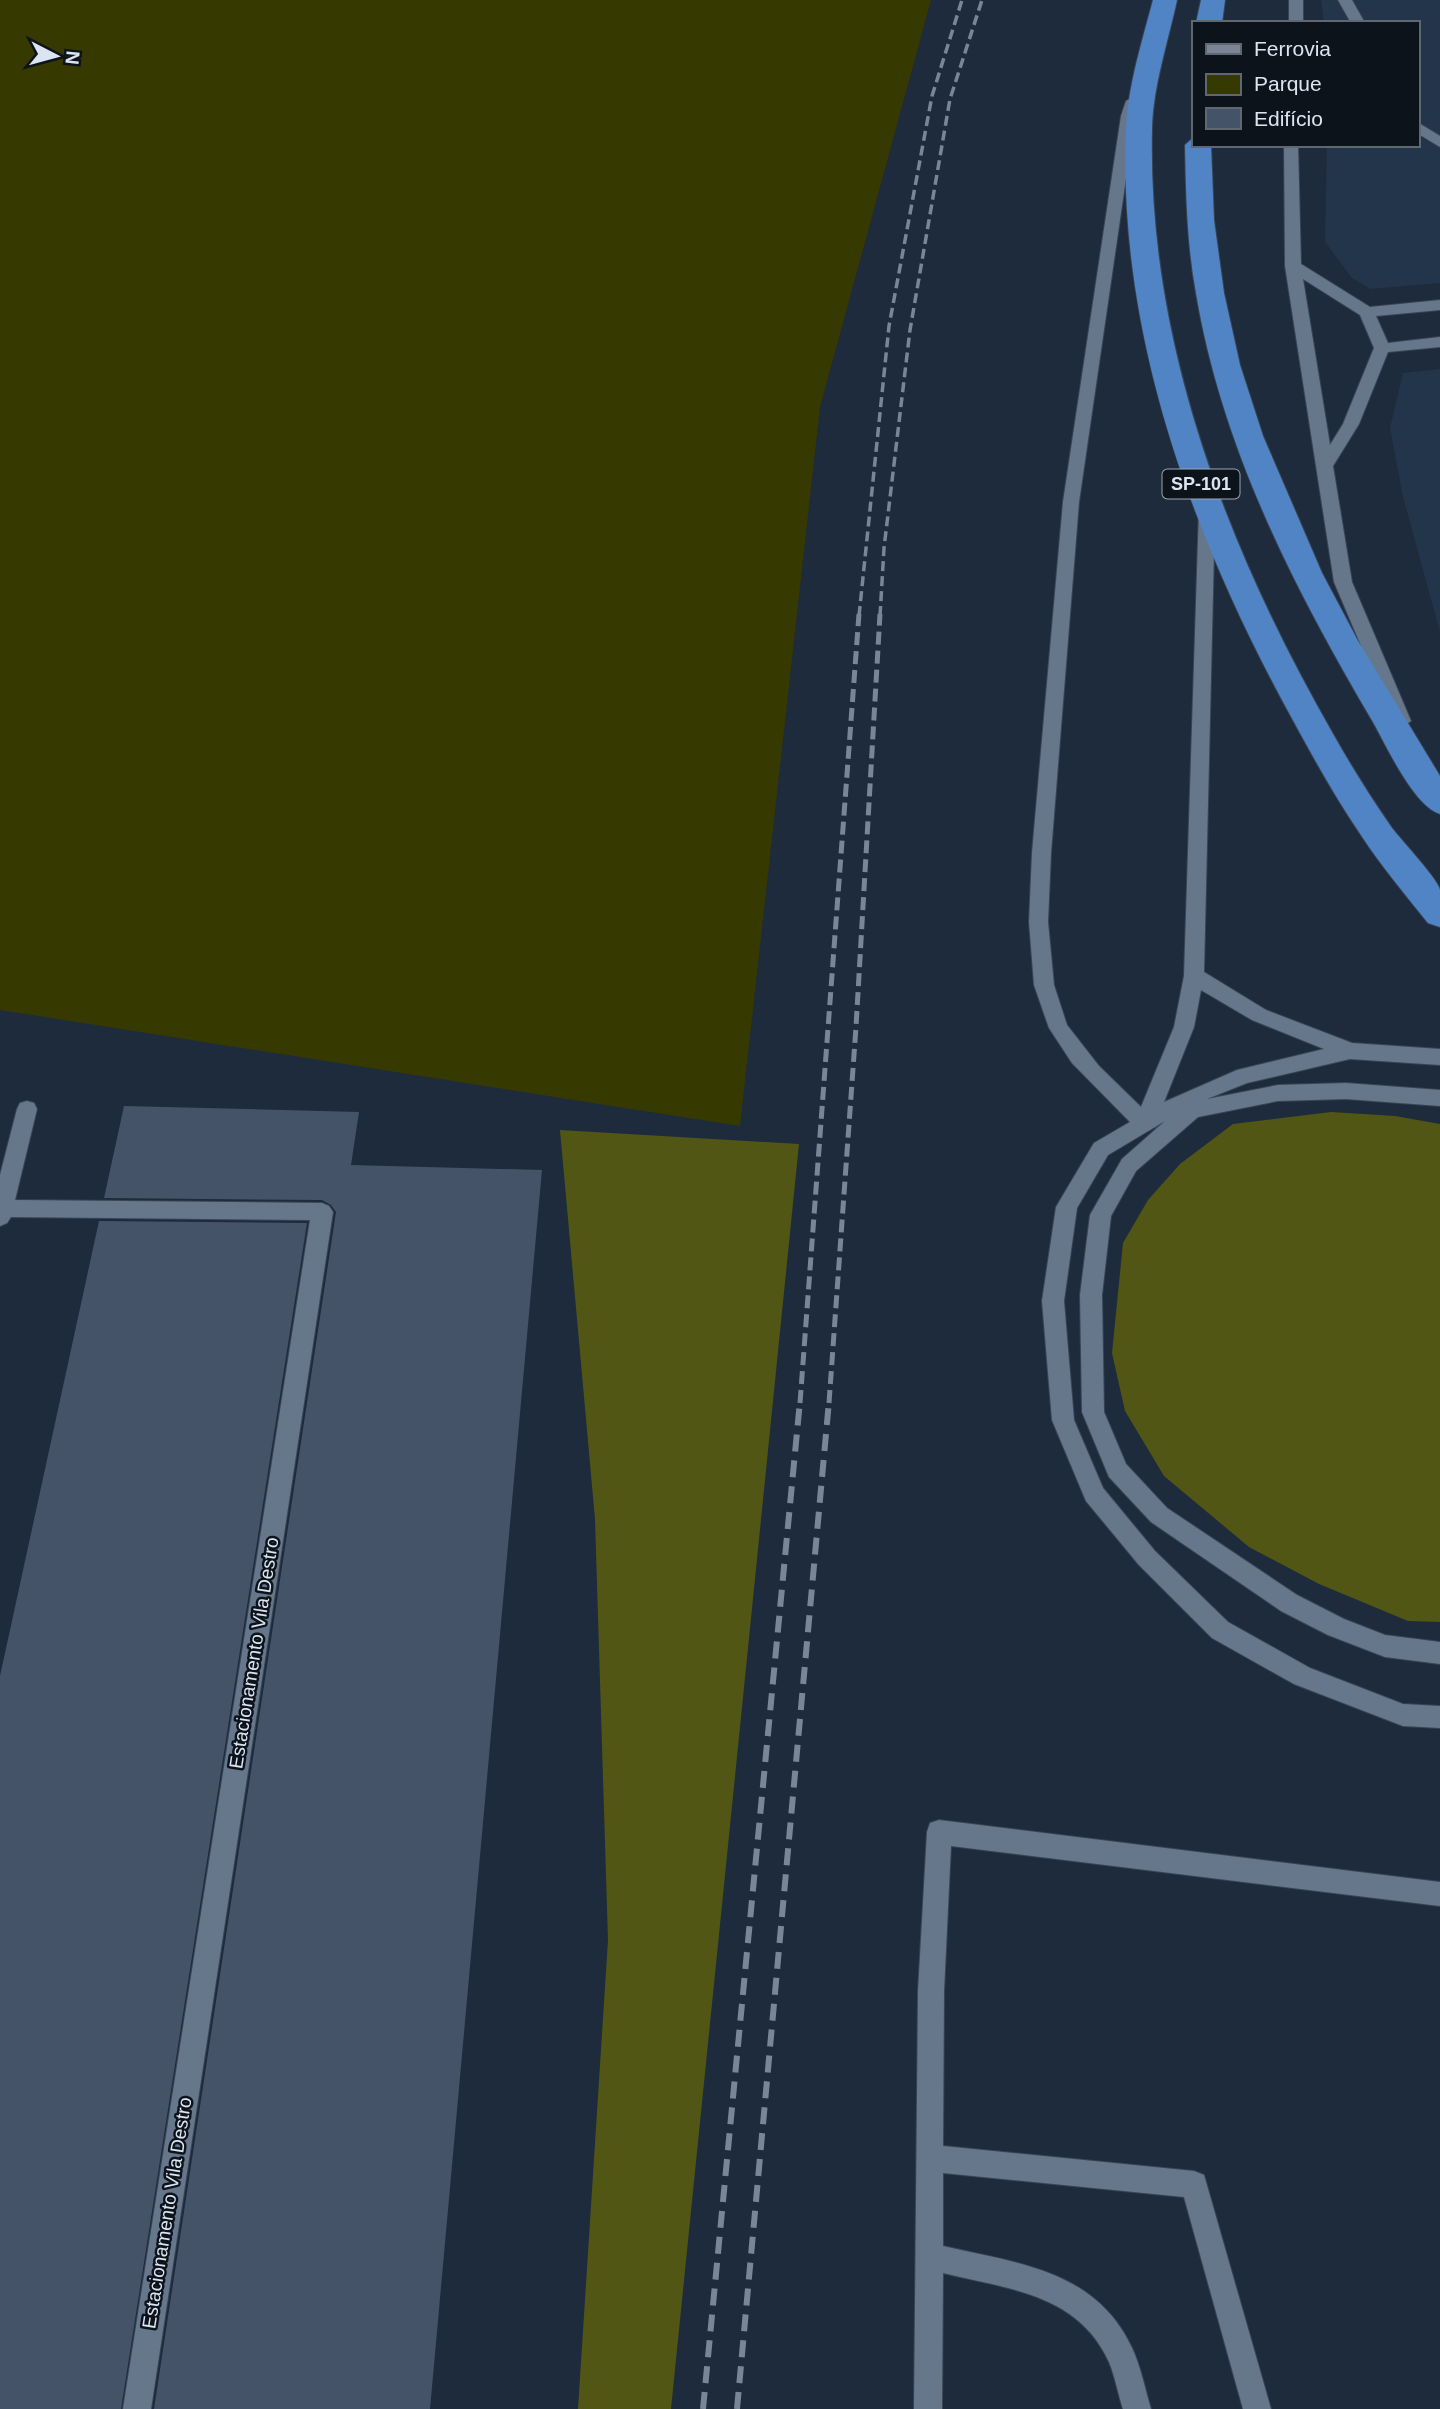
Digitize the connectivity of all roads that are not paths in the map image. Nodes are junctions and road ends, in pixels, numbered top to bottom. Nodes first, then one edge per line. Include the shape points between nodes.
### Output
1 (1165, 0) edge
2 (1213, 0) edge
3 (1296, 0) edge
4 (1345, 0) edge
5 (1209, 21) edge
6 (1296, 21) edge
7 (1357, 21) edge
8 (1158, 33) junction
9 (1419, 127) edge
10 (1440, 143) edge
11 (1198, 147) edge
12 (1291, 147) edge
13 (1293, 266) junction
14 (1440, 306) edge
15 (1367, 312) junction
16 (1440, 342) edge
17 (1382, 348) junction
18 (1325, 466) junction
19 (1207, 502) junction
20 (1436, 796) edge
21 (1440, 914) edge
22 (1194, 976) junction
23 (1350, 1051) junction
24 (1440, 1057) edge
25 (1440, 1098) edge
26 (27, 1109) dead end
27 (1145, 1123) junction
28 (1, 1213) edge
29 (1440, 1653) edge
30 (1440, 1717) edge
31 (1440, 1894) edge
32 (929, 2158) junction
33 (928, 2256) junction
34 (137, 2409) edge
35 (928, 2409) edge
36 (1137, 2409) edge
37 (1257, 2409) edge

1 - 8 highway, SP-101
2 - 5 highway
3 - 6 lane
4 - 7 lane
8 - 19 highway, SP-101 via 1139,127 1140,212 1173,401
8 - 27 lane via 1128,116 1070,503 1039,944 1051,1012 1071,1050
9 - 10 lane
11 - 20 highway, SP-101 via 1196,203 1216,329 1256,460 1340,640
12 - 13 lane
13 - 15 lane
13 - 18 lane
14 - 15 lane
15 - 17 lane
16 - 17 lane
17 - 18 lane via 1351,424
18 - 20 lane via 1343,582
19 - 21 highway, SP-101 via 1236,576 1321,738 1365,814
19 - 22 lane
22 - 23 lane via 1259,1016
22 - 27 lane via 1184,1027
23 - 24 lane
23 - 27 lane via 1244,1076 1190,1097
25 - 29 lane via 1346,1091 1278,1093 1192,1110 1129,1165 1101,1215 1091,1295 1093,1412 1117,1470 1159,1515 1289,1603 1336,1627 1385,1646
26 - 28 lane
27 - 30 lane via 1101,1149 1067,1206 1053,1301 1063,1420 1094,1494 1147,1558 1220,1630 1327,1685 1403,1715
28 - 34 lane, Estacionamento Vila Destro via 322,1212
31 - 32 lane via 939,1832
32 - 33 lane
32 - 37 lane via 1194,2185
33 - 35 lane
33 - 36 lane via 1050,2285 1095,2315 1121,2355

